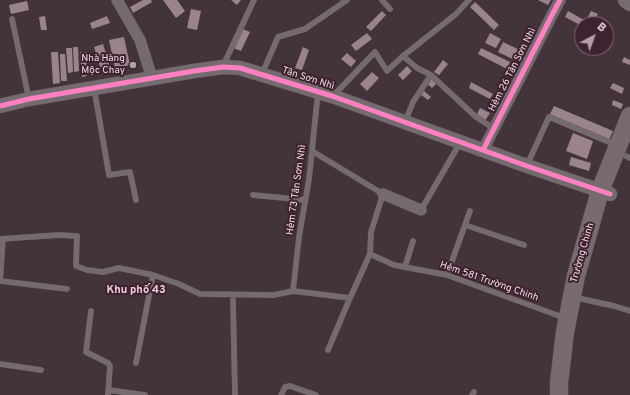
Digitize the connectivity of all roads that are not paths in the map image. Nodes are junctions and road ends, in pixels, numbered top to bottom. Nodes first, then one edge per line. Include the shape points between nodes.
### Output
1 (118, 0) edge
2 (254, 0) edge
3 (347, 0) edge
4 (382, 0) edge
5 (469, 0) edge
6 (560, 0) edge
7 (626, 0) edge
8 (630, 3) edge
9 (390, 9) dead end
10 (12, 19) dead end
11 (403, 56) junction
12 (223, 67) junction
13 (262, 74) junction
14 (430, 75) junction
15 (152, 78) junction
16 (94, 88) junction
17 (318, 92) junction
18 (332, 96) junction
19 (29, 100) junction
20 (0, 106) edge
21 (630, 116) edge
22 (405, 122) junction
23 (493, 128) junction
24 (461, 142) junction
25 (483, 150) junction
26 (312, 151) junction
27 (626, 152) edge
28 (527, 166) junction
29 (605, 193) junction
30 (383, 194) junction
31 (253, 195) dead end
32 (136, 200) dead end
33 (306, 200) junction
34 (421, 210) joint
35 (470, 211) dead end
36 (465, 225) junction
37 (2, 239) edge
38 (412, 241) dead end
39 (524, 246) dead end
40 (370, 254) junction
41 (405, 267) junction
42 (154, 275) junction
43 (448, 275) junction
44 (67, 289) dead end
45 (293, 291) junction
46 (350, 298) junction
47 (233, 300) dead end
48 (582, 300) junction
49 (91, 311) dead end
50 (630, 312) edge
51 (567, 318) junction
52 (328, 350) dead end
53 (136, 363) dead end
54 (0, 364) edge
55 (41, 370) dead end
56 (108, 393) edge
57 (144, 395) edge
58 (235, 395) edge
59 (281, 395) edge
60 (316, 395) edge
61 (559, 395) edge
62 (571, 395) edge

1 - 15 street via 140,40
2 - 12 lane
3 - 13 lane via 305,29 278,37
4 - 9 lane
5 - 11 lane via 456,14
6 - 23 street, Hẻm 26 Tân Sơn Nhì
7 - 8 main road
10 - 19 lane
11 - 14 lane
11 - 18 lane via 387,71 375,52
12 - 13 street, Tân Sơn Nhì via 248,69
12 - 15 street, Tân Sơn Nhì
13 - 17 street, Tân Sơn Nhì
14 - 22 lane via 413,102
14 - 23 lane via 476,117
15 - 16 street, Tân Sơn Nhì
16 - 19 street, Tân Sơn Nhì
16 - 32 lane via 109,175 130,172
17 - 18 street, Tân Sơn Nhì
17 - 26 lane, Hẻm 73 Tân Sơn Nhì
18 - 22 street, Tân Sơn Nhì
19 - 20 street, Tân Sơn Nhì
21 - 27 main road, Trường Chinh
22 - 24 street, Tân Sơn Nhì
23 - 25 street, Hẻm 26 Tân Sơn Nhì
24 - 25 street, Tân Sơn Nhì
24 - 34 lane
25 - 28 street, Tân Sơn Nhì
26 - 30 lane
26 - 33 lane, Hẻm 73 Tân Sơn Nhì
27 - 28 lane via 549,117
27 - 29 main road, Trường Chinh
28 - 29 street, Tân Sơn Nhì
29 - 48 main road, Trường Chinh
29 - 51 main road, Trường Chinh via 576,276
30 - 34 street
30 - 40 lane via 371,232
31 - 33 lane
33 - 45 lane, Hẻm 73 Tân Sơn Nhì
35 - 36 lane
36 - 39 lane
36 - 43 lane
37 - 42 lane via 77,236 76,266 103,272 119,268
37 - 44 lane via 0,281
38 - 41 lane
40 - 41 lane, Hẻm 581 Trường Chinh via 394,266
40 - 46 lane
41 - 43 lane, Hẻm 581 Trường Chinh
42 - 45 lane via 200,294 274,295
42 - 53 lane
43 - 51 lane, Hẻm 581 Trường Chinh
45 - 46 lane
46 - 52 lane
47 - 58 lane
48 - 50 lane
48 - 62 main road, Trường Chinh
49 - 56 lane via 86,352 110,366
51 - 61 main road, Trường Chinh via 558,383
54 - 55 lane
56 - 57 lane
59 - 60 lane via 285,387 290,386

